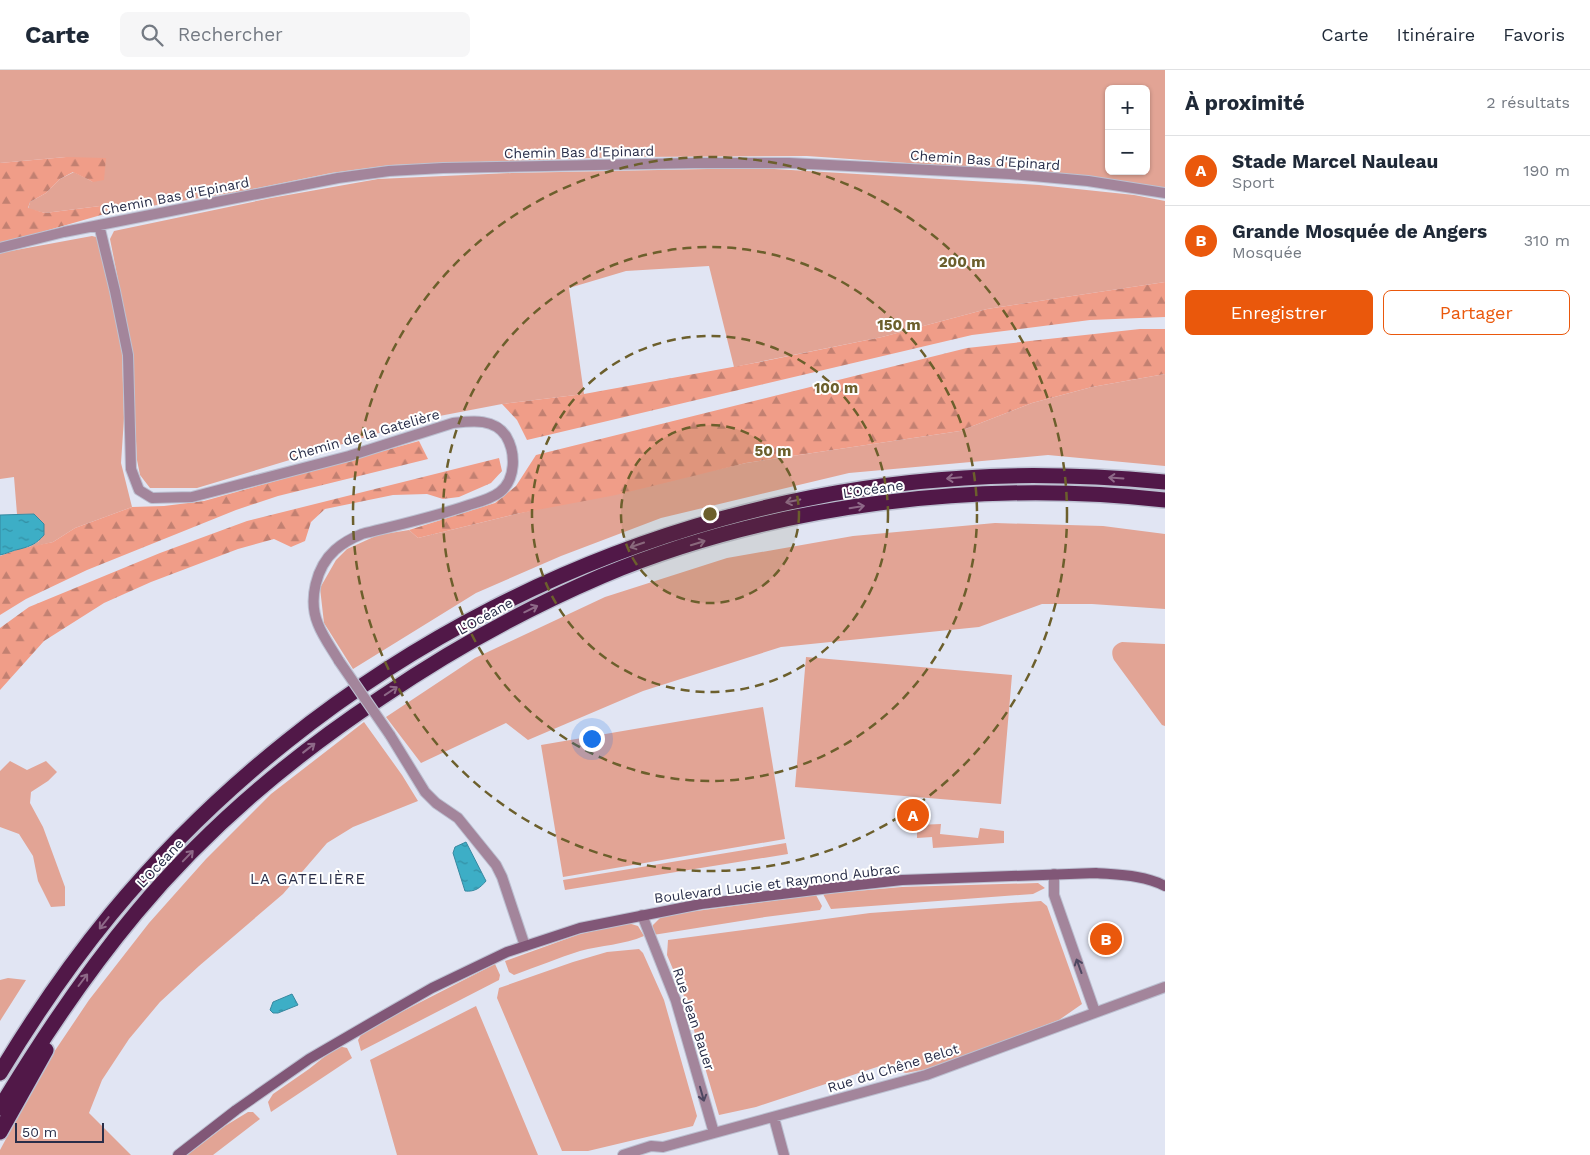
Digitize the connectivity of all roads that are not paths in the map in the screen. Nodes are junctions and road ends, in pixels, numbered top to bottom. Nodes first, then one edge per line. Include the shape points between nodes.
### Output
1 (1165, 193) edge
2 (99, 225) junction
3 (0, 248) edge
4 (1165, 482) edge
5 (1165, 500) edge
6 (1054, 874) junction
7 (1165, 886) edge
8 (642, 915) junction
9 (524, 946) junction
10 (1165, 987) edge
11 (1095, 1012) junction
12 (55, 1020) junction
13 (22, 1038) junction
14 (0, 1054) edge
15 (0, 1073) edge
16 (0, 1108) edge
17 (774, 1118) junction
18 (0, 1132) edge
19 (714, 1133) junction
20 (178, 1155) edge
21 (623, 1155) edge
22 (784, 1155) edge

1 - 2 street, Chemin Bas d'Epinard via 1020,175 789,163 443,168 338,178
2 - 3 street, Chemin Bas d'Epinard
2 - 9 street, Chemin de la Gatelière, bridge via 128,355 131,469 139,490 152,498 192,497 349,456 453,424 486,422 505,436 514,459 508,485 500,492 459,509 362,534 341,546 325,562 318,575 313,602 318,626 425,792 458,818 496,865
4 -> 13 highway, L’Océane via 1104,477 1012,476 924,481 852,490 763,508 676,532 593,562 527,591 400,660 325,712 254,769 172,847 118,907 81,953
12 -> 5 highway, L’Océane via 137,910 202,842 271,779 336,728 403,682 563,593 697,543 841,509 921,498 992,494 1064,493
6 - 7 street, Boulevard Lucie et Raymond Aubrac via 1125,875 1154,880
6 - 8 street, Boulevard Lucie et Raymond Aubrac via 884,882 701,904
11 -> 6 street via 1054,895
8 - 9 street, Boulevard Lucie et Raymond Aubrac via 580,928
8 -> 19 street, Rue Jean Bauer via 676,1001
9 - 20 street, Boulevard Lucie et Raymond Aubrac via 432,988 309,1059
10 - 11 street, Rue du Chêne Belot
11 - 17 street, Rue du Chêne Belot via 926,1075
12 - 16 highway, L’Océane
12 - 18 highway via 44,1054
13 - 14 highway
13 - 15 highway, L’Océane
17 - 19 street, Rue du Chêne Belot
17 - 22 street
19 - 21 street, Rue du Chêne Belot via 663,1148 651,1146

